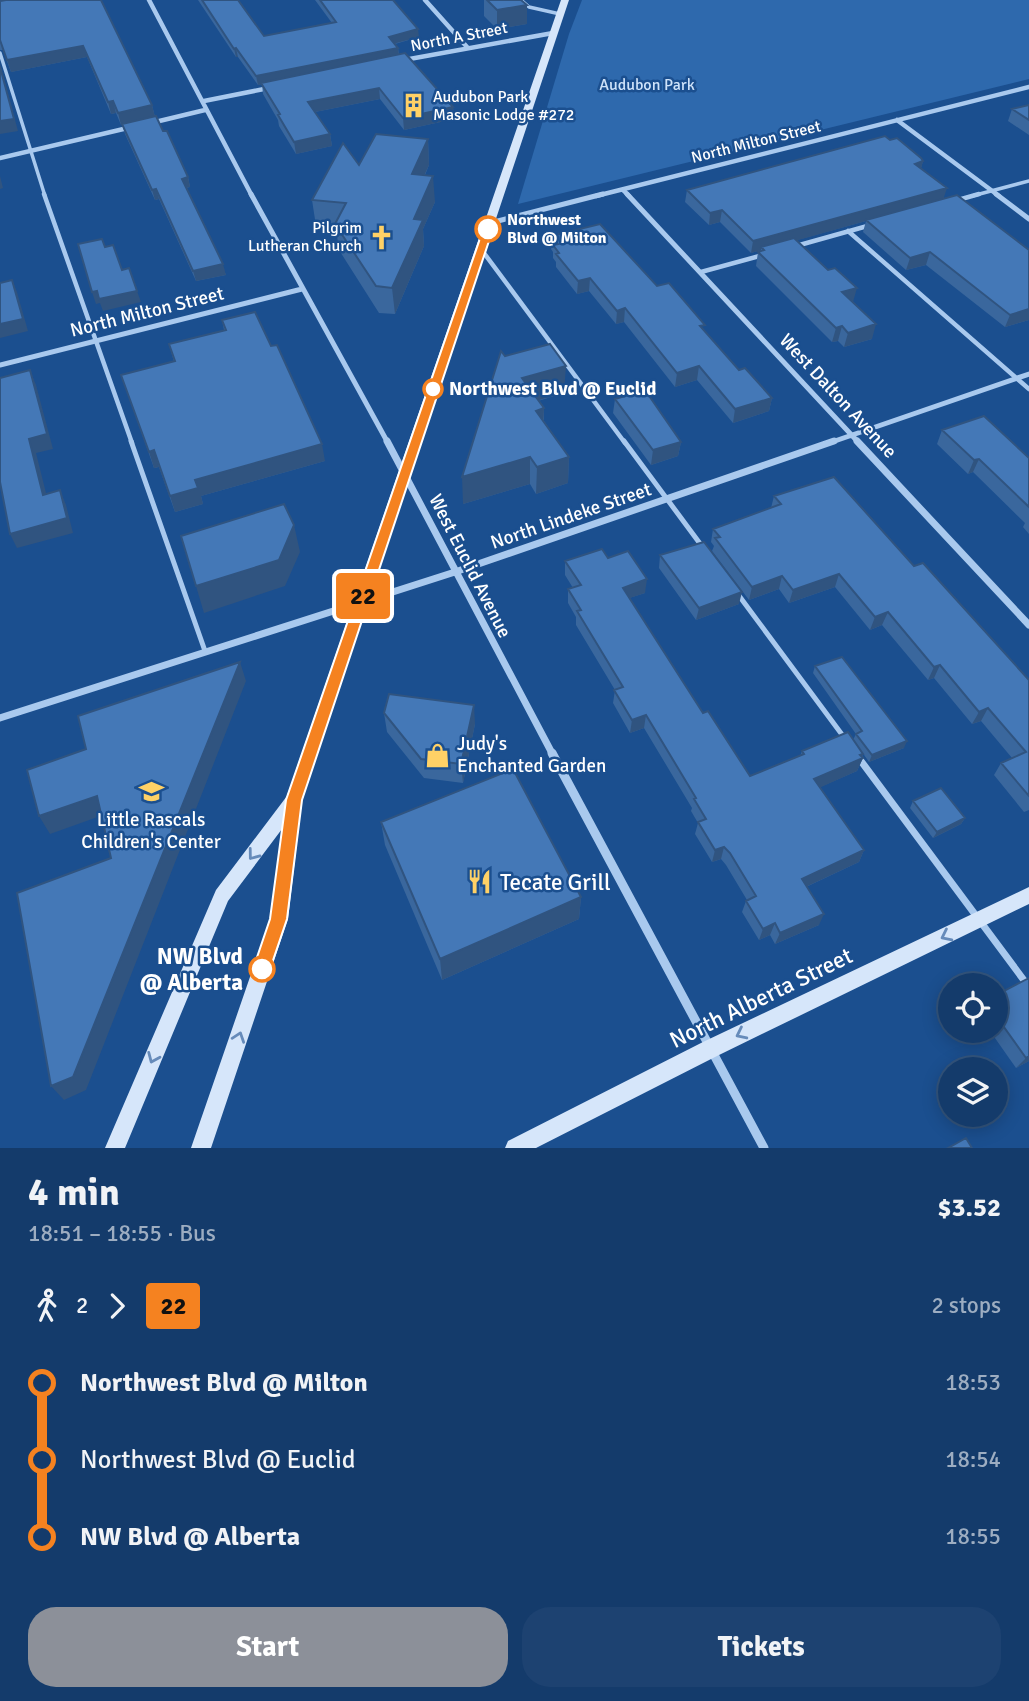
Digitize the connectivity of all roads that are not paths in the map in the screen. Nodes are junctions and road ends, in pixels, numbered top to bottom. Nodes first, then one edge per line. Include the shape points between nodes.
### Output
1 (149, 0) edge
2 (425, 0) edge
3 (522, 0) edge
4 (565, 0) edge
5 (560, 14) junction
6 (554, 33) junction
7 (467, 47) junction
8 (0, 52) edge
9 (402, 61) edge
10 (270, 87) edge
11 (1029, 87) edge
12 (204, 101) junction
13 (205, 110) junction
14 (897, 120) junction
15 (29, 151) junction
16 (0, 158) edge
17 (1029, 181) edge
18 (623, 190) junction
19 (991, 191) junction
20 (952, 202) edge
21 (1029, 219) edge
22 (490, 223) junction
23 (874, 224) edge
24 (848, 231) junction
25 (795, 246) edge
26 (481, 249) junction
27 (768, 254) edge
28 (701, 272) junction
29 (302, 289) junction
30 (96, 341) junction
31 (0, 365) edge
32 (1029, 374) edge
33 (1017, 378) junction
34 (1029, 388) edge
35 (851, 433) junction
36 (404, 472) junction
37 (668, 500) junction
38 (710, 556) edge
39 (455, 572) junction
40 (734, 590) edge
41 (362, 601) junction
42 (1029, 625) edge
43 (205, 651) junction
44 (0, 718) edge
45 (294, 800) junction
46 (1029, 895) edge
47 (979, 920) junction
48 (1029, 987) edge
49 (710, 1049) junction
50 (115, 1148) edge
51 (201, 1148) edge
52 (515, 1148) edge
53 (764, 1148) edge

1 - 12 street, West Euclid Avenue
2 - 7 street
3 - 5 lane via 529,7
4 - 5 main road
5 - 6 main road
6 - 7 street, North A Street
6 - 22 main road
7 - 9 street, North A Street
8 - 15 lane
10 - 12 street
11 - 14 street, North Milton Street
12 - 13 street, West Euclid Avenue
13 - 15 street
13 - 29 street, West Euclid Avenue
14 - 18 street, North Milton Street
14 - 19 street
15 - 16 street
15 - 30 lane
17 - 19 lane
18 - 22 street, North Milton Street
18 - 28 street, West Dalton Avenue
19 - 20 lane
19 - 21 street
22 - 26 main road
23 - 24 lane
24 - 25 lane
24 - 33 lane
26 - 36 main road
26 - 37 lane
27 - 28 lane
28 - 35 street, West Dalton Avenue
29 - 30 street, North Milton Street
29 - 36 street, West Euclid Avenue
30 - 31 street, North Milton Street
30 - 43 lane
32 - 33 street, North Lindeke Street
33 - 34 lane
33 - 35 street, North Lindeke Street
35 - 37 street, North Lindeke Street
35 - 42 street, West Dalton Avenue
36 - 39 street, West Euclid Avenue
36 - 41 main road
37 - 38 lane
37 - 39 street, North Lindeke Street
39 - 41 street, North Lindeke Street
39 - 49 street, West Euclid Avenue
40 - 47 lane
41 - 43 street, North Lindeke Street
41 - 45 main road
43 - 44 street, North Lindeke Street
45 -> 50 main road via 222,896
51 -> 45 main road via 279,919
46 - 47 main road, North Alberta Street
47 - 48 lane
47 -> 49 main road, North Alberta Street
49 - 52 main road, North Alberta Street
49 - 53 street, West Euclid Avenue

